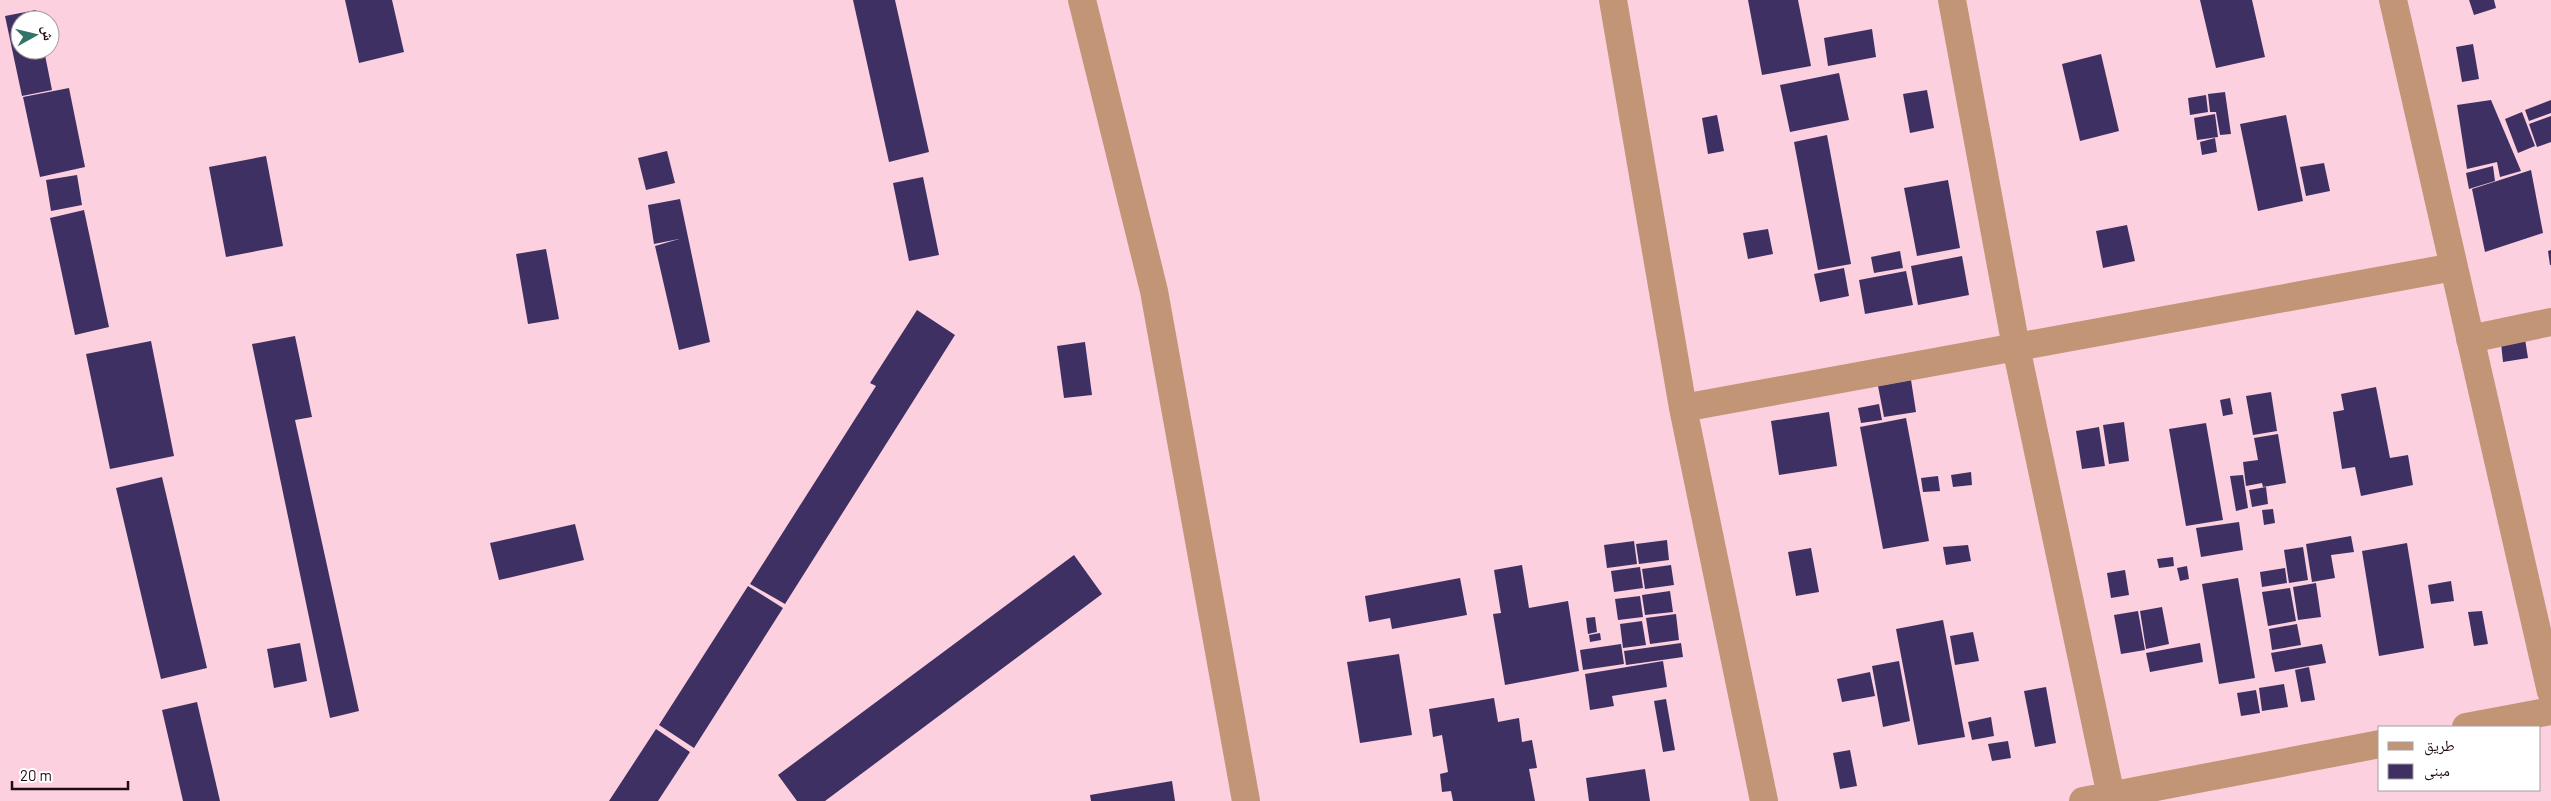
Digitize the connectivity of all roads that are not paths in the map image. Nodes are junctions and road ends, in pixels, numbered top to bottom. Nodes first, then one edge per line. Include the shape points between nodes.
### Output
1 (1082, 0) edge
2 (1613, 0) edge
3 (1952, 0) edge
4 (2393, 0) edge
5 (2454, 267) junction
6 (2551, 322) edge
7 (2470, 339) junction
8 (2016, 347) junction
9 (1683, 408) junction
10 (2551, 692) edge
11 (2551, 711) edge
12 (2471, 726) edge
13 (2378, 744) edge
14 (2112, 799) edge
15 (1246, 801) edge
16 (1764, 801) edge
17 (2084, 801) edge

1 - 15 street via 1154,291
2 - 9 street
3 - 8 street
4 - 5 street
5 - 7 street
5 - 8 street
6 - 7 street
7 - 10 street
8 - 9 street
8 - 14 street
9 - 16 street
11 - 12 street
13 - 14 street
14 - 17 street

